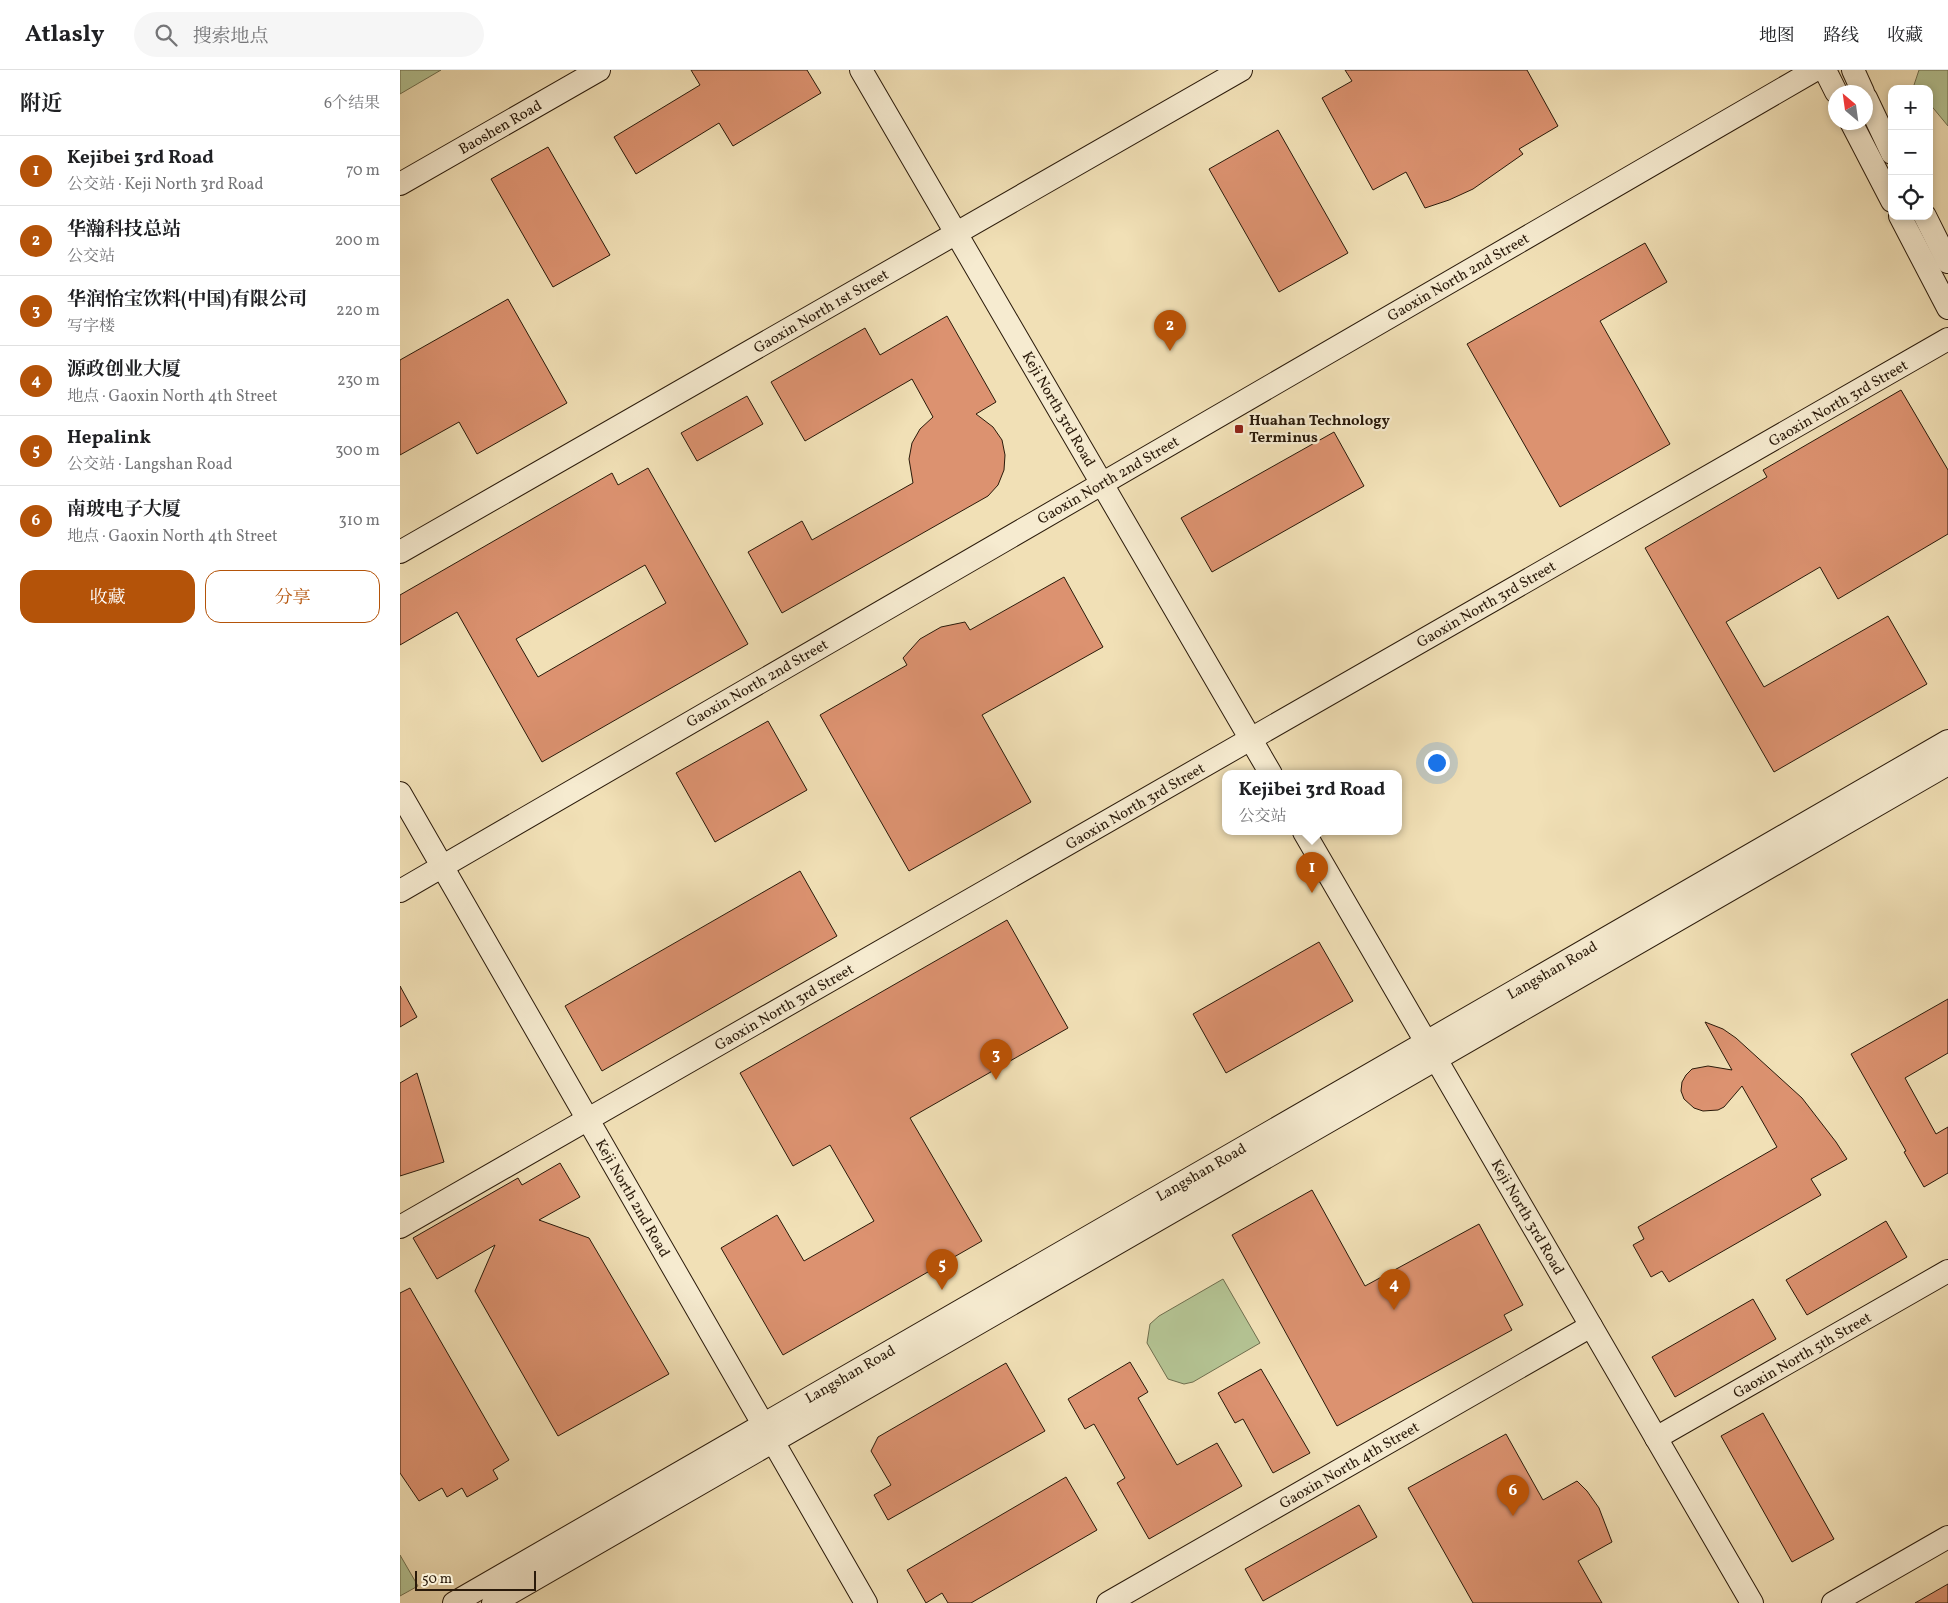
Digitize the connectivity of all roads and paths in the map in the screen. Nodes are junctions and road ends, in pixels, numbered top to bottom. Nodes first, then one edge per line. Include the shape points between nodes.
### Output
1 (599, 70) edge
2 (861, 70) edge
3 (1242, 70) edge
4 (1816, 70) edge
5 (1825, 70) edge
6 (1853, 70) edge
7 (1832, 85) edge
8 (1860, 85) edge
9 (1873, 113) edge
10 (1855, 130) edge
11 (1888, 145) edge
12 (400, 184) edge
13 (1888, 193) edge
14 (1902, 220) edge
15 (1927, 220) edge
16 (956, 233) junction
17 (1948, 262) edge
18 (1948, 308) edge
19 (1948, 339) edge
20 (1102, 484) junction
21 (400, 552) edge
22 (1250, 739) junction
23 (1948, 741) edge
24 (1948, 764) edge
25 (1269, 770) edge
26 (400, 793) edge
27 (1306, 835) edge
28 (442, 866) junction
29 (400, 891) edge
30 (1431, 1051) junction
31 (588, 1119) junction
32 (400, 1227) edge
33 (1948, 1271) edge
34 (1591, 1326) junction
35 (769, 1433) junction
36 (1656, 1438) junction
37 (1948, 1538) edge
38 (454, 1603) edge
39 (493, 1603) edge
40 (866, 1603) edge
41 (1108, 1603) edge
42 (1752, 1603) edge
43 (1833, 1603) edge

1 - 12 street, Baoshen Road
2 - 16 street, Keji North 3rd Road
3 - 16 street, Gaoxin North 1st Street
4 - 20 street, Gaoxin North 2nd Street
5 - 7 street
6 - 8 street
9 - 11 street
10 - 13 street
14 - 18 street
15 - 17 street
16 - 20 street, Keji North 3rd Road
16 - 21 street, Gaoxin North 1st Street
19 - 22 street, Gaoxin North 3rd Street
20 - 22 street, Keji North 3rd Road
20 - 28 street, Gaoxin North 2nd Street
22 - 25 street, Keji North 3rd Road
22 - 31 street, Gaoxin North 3rd Street
23 - 30 street, Langshan Road
24 - 30 street, Langshan Road
26 - 28 street, Keji North 2nd Road
27 - 30 street, Keji North 3rd Road
28 - 29 street, Gaoxin North 2nd Street
28 - 31 street, Keji North 2nd Road
30 - 34 street, Keji North 3rd Road
30 - 35 street, Langshan Road
31 - 32 street, Gaoxin North 3rd Street
31 - 35 street, Keji North 2nd Road
33 - 36 street, Gaoxin North 5th Street
34 - 36 street, Keji North 3rd Road
34 - 41 street, Gaoxin North 4th Street
35 - 38 street, Langshan Road
35 - 39 street, Langshan Road
35 - 40 street, Keji North 2nd Road
36 - 42 street, Keji North 3rd Road
37 - 43 street

